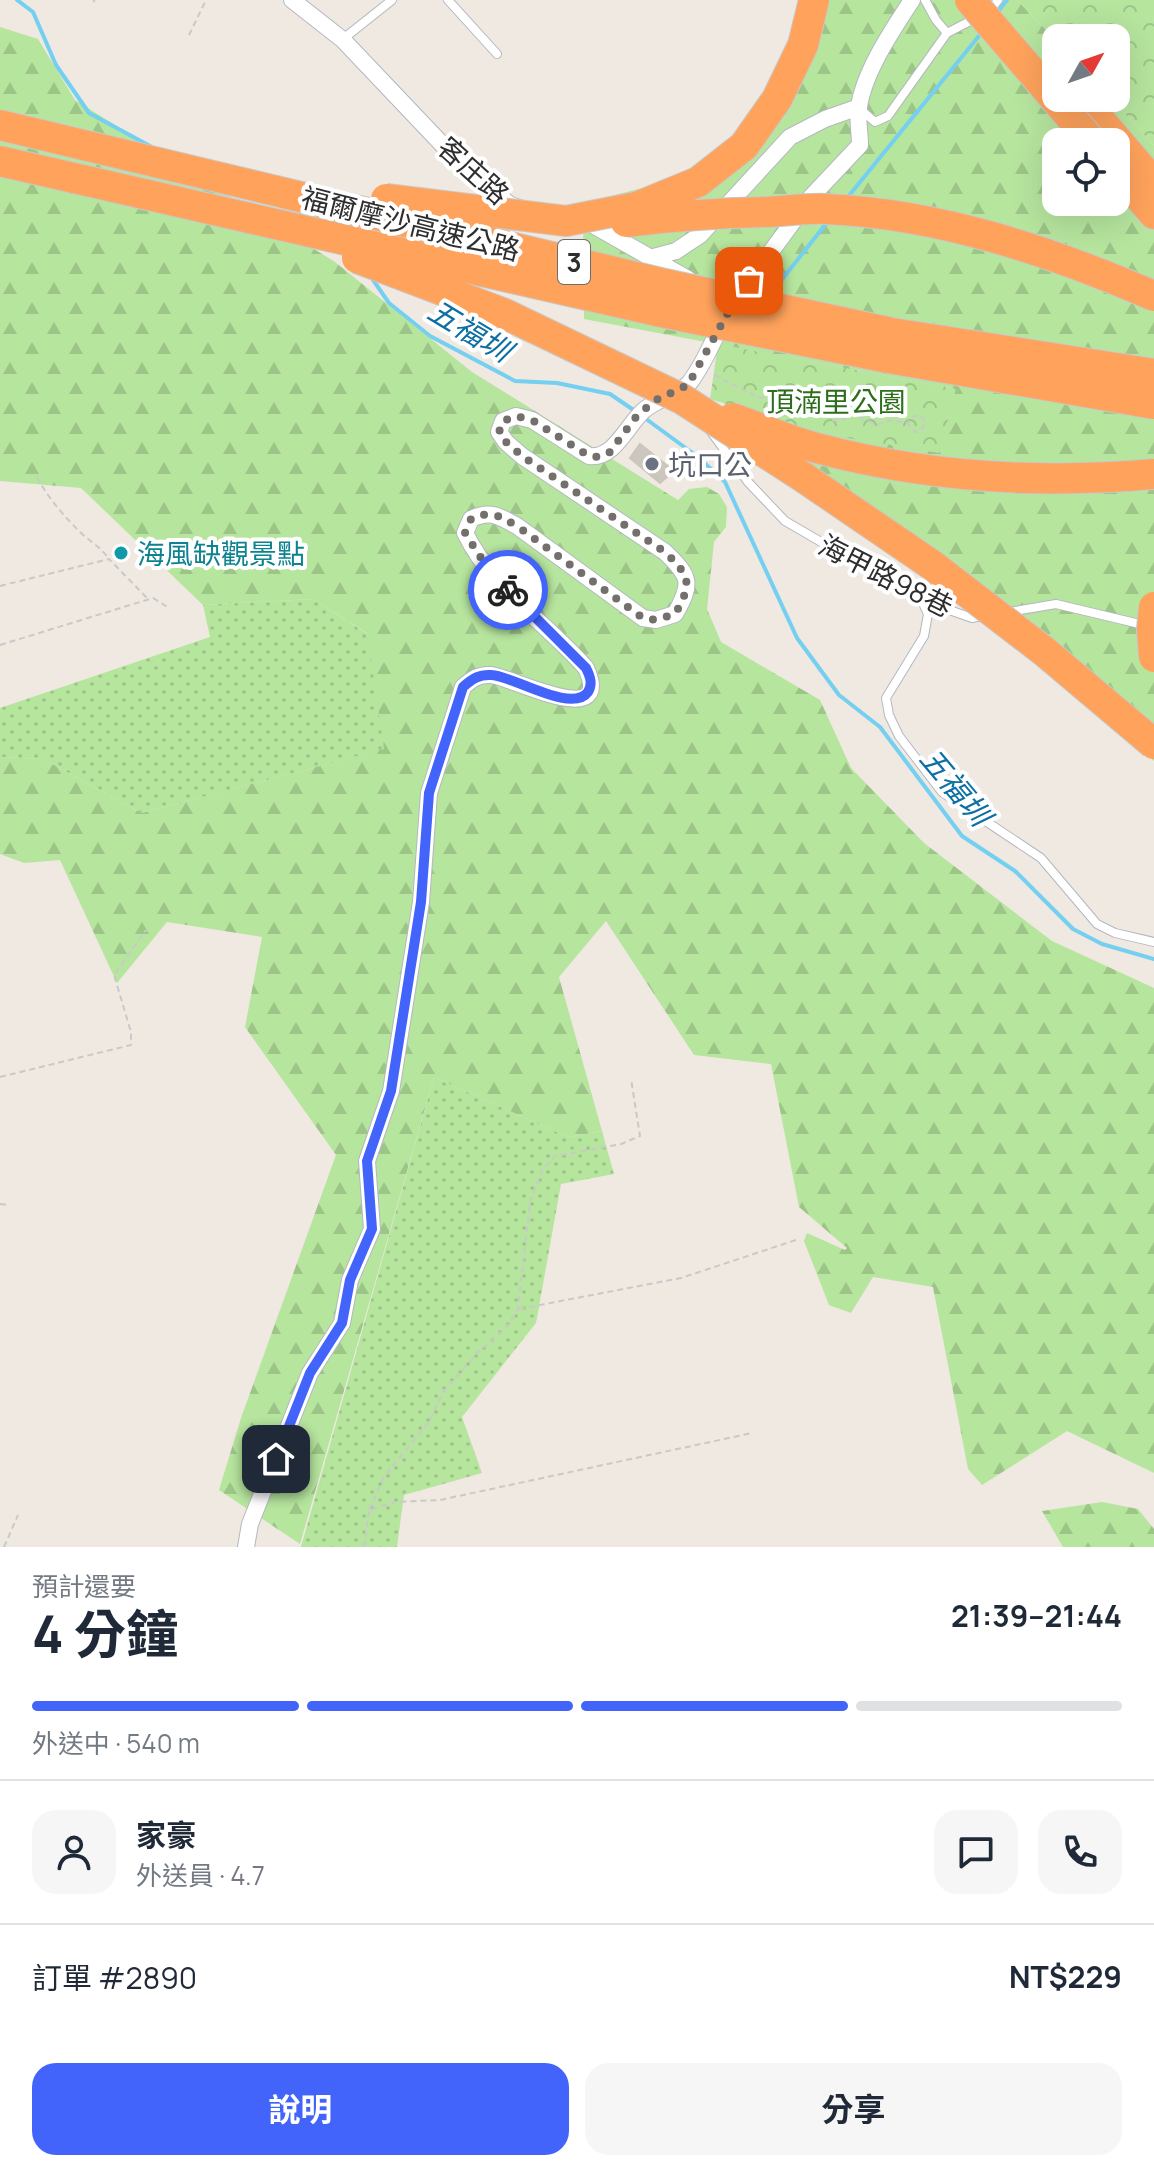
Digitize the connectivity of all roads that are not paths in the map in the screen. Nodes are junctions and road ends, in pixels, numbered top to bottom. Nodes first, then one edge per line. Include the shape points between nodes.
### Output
1 (292, 0) edge
2 (392, 0) edge
3 (448, 0) edge
4 (814, 0) edge
5 (912, 0) edge
6 (925, 0) edge
7 (970, 0) edge
8 (997, 0) edge
9 (947, 33) junction
10 (343, 40) junction
11 (1042, 53) edge
12 (497, 54) dead end
13 (859, 107) junction
14 (1093, 112) edge
15 (0, 125) edge
16 (1080, 128) edge
17 (0, 161) edge
18 (170, 165) junction
19 (1154, 183) edge
20 (1130, 186) edge
21 (160, 197) junction
22 (1154, 214) edge
23 (566, 221) junction
24 (650, 258) junction
25 (1154, 296) edge
26 (736, 298) junction
27 (1154, 374) edge
28 (685, 392) junction
29 (1154, 404) edge
30 (1154, 474) edge
31 (921, 600) junction
32 (1154, 607) edge
33 (1154, 627) edge
34 (1154, 657) edge
35 (1154, 744) edge
36 (1154, 942) edge
37 (246, 1547) edge

1 - 10 street, 客庄路
2 - 10 lane
3 - 12 lane
4 - 23 highway, bridge via 803,45 777,99 744,146 698,182 649,202
5 - 13 street
6 - 9 lane
7 - 16 highway, bridge
8 - 9 lane via 992,10
8 - 11 highway
9 - 13 lane via 888,116 875,122
10 - 24 street, 客庄路 via 456,159 510,205 593,225
13 - 24 street via 790,137 700,235 676,251
13 - 26 street via 860,145 811,197
14 - 19 highway
15 - 18 highway, 福爾摩沙高速公路 / 3, bridge
17 - 21 highway, 福爾摩沙高速公路 / 3, bridge
18 - 23 highway, bridge
18 - 27 highway, 福爾摩沙高速公路 / 3, bridge via 876,330
20 - 22 highway
21 - 28 highway, bridge via 361,260 505,314
21 - 29 highway, 福爾摩沙高速公路 / 3, bridge via 656,311
23 - 25 highway, bridge via 611,224 825,209 869,214 1001,238
24 - 26 street, 客庄路
26 - 28 street
28 - 30 highway, bridge via 812,447 933,472 1097,479
28 - 31 lane, 海甲路98巷 via 748,482 785,521
28 - 35 highway, bridge via 932,565
28 - 37 street via 654,401 600,457 589,456 532,420 516,416 503,421 499,432 522,456 672,559 687,577 687,593 675,614 643,618 517,526 483,513 471,519 465,533 473,549 586,668 590,689 573,700 559,698 493,675 476,677 463,687 429,793 421,902 391,1091 367,1161 372,1229 350,1280 342,1323 310,1373 250,1524
31 - 33 lane, 海甲路98巷 via 972,618 1056,604
31 - 36 lane via 928,614 924,636 886,698 899,736 942,792 1041,858 1097,924
32 - 34 highway, bridge

